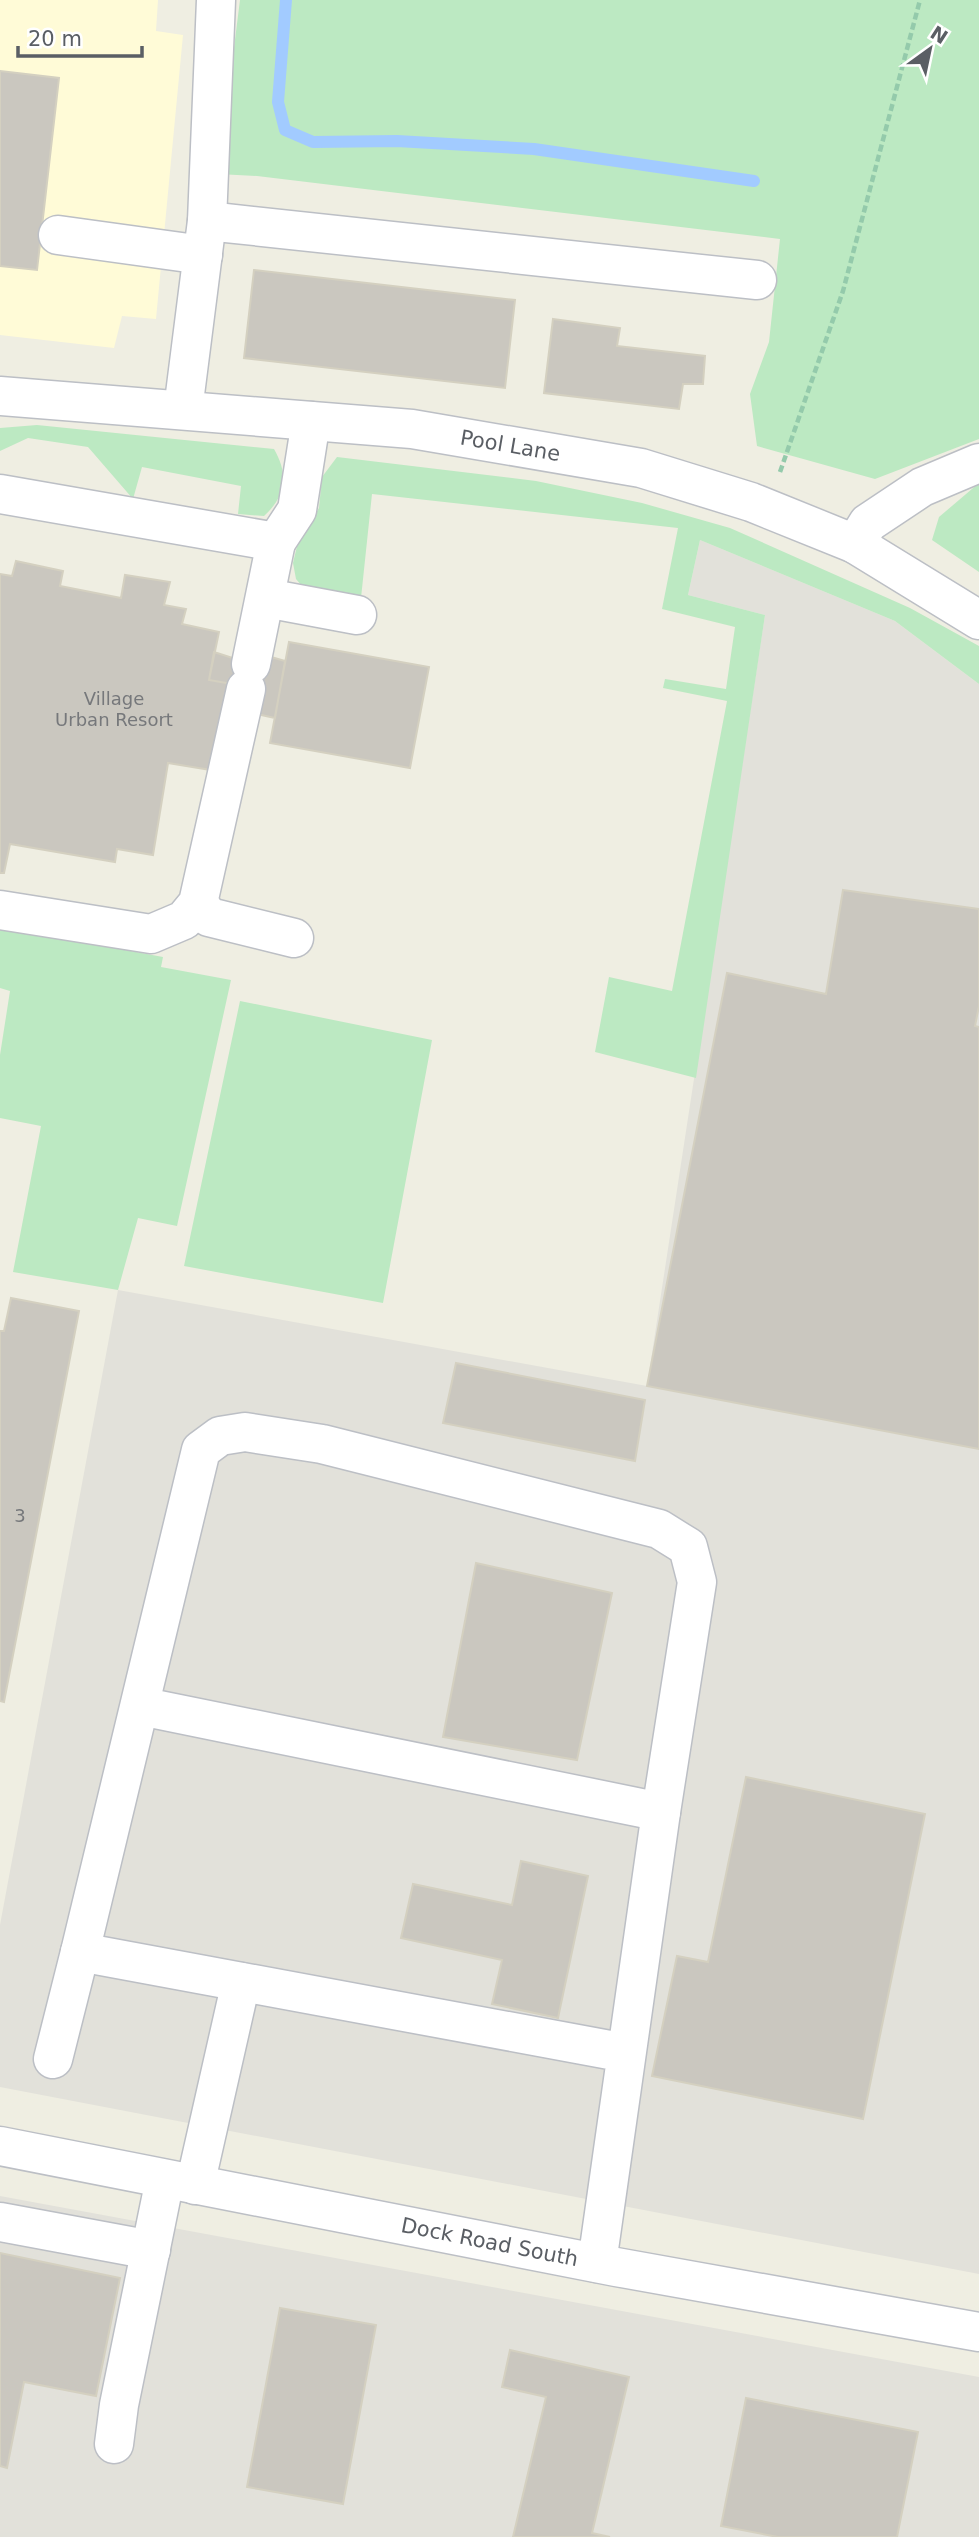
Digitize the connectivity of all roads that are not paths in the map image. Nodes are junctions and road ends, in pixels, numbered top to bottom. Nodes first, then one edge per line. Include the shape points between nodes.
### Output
1 (216, 0) edge
2 (58, 235) dead end
3 (204, 238) junction
4 (757, 280) dead end
5 (0, 396) edge
6 (183, 410) junction
7 (311, 421) junction
8 (979, 463) edge
9 (0, 494) edge
10 (276, 542) junction
11 (855, 544) junction
12 (266, 598) junction
13 (357, 615) dead end
14 (979, 620) edge
15 (198, 903) junction
16 (0, 910) edge
17 (294, 938) dead end
18 (140, 1706) junction
19 (661, 1812) junction
20 (80, 1952) junction
21 (241, 1982) junction
22 (626, 2053) junction
23 (52, 2059) dead end
24 (0, 2146) edge
25 (180, 2182) junction
26 (0, 2222) edge
27 (151, 2250) junction
28 (597, 2263) junction
29 (979, 2332) edge
30 (114, 2444) dead end

1 - 3 street
2 - 3 street
3 - 4 street
3 - 6 street
5 - 6 street, Pool Lane
6 - 7 street, Pool Lane
7 - 10 street via 297,510
7 - 11 street, Pool Lane via 412,429 641,468 767,509
8 - 11 street via 922,487 868,523
9 - 10 street
10 - 12 street
11 - 14 street, Pool Lane
12 - 13 street
12 - 15 street
15 - 16 street via 184,920 151,934
15 - 17 street via 209,917
18 - 19 street
18 - 19 street via 201,1450 220,1436 246,1432 322,1444 659,1529 688,1547 697,1582
18 - 20 street
19 - 22 street
20 - 21 street
20 - 23 street
21 - 22 street
21 - 25 street
22 - 28 street
24 - 25 street, Dock Road South
25 - 27 street
25 - 28 street, Dock Road South
26 - 27 street
27 - 30 street
28 - 29 street, Dock Road South

